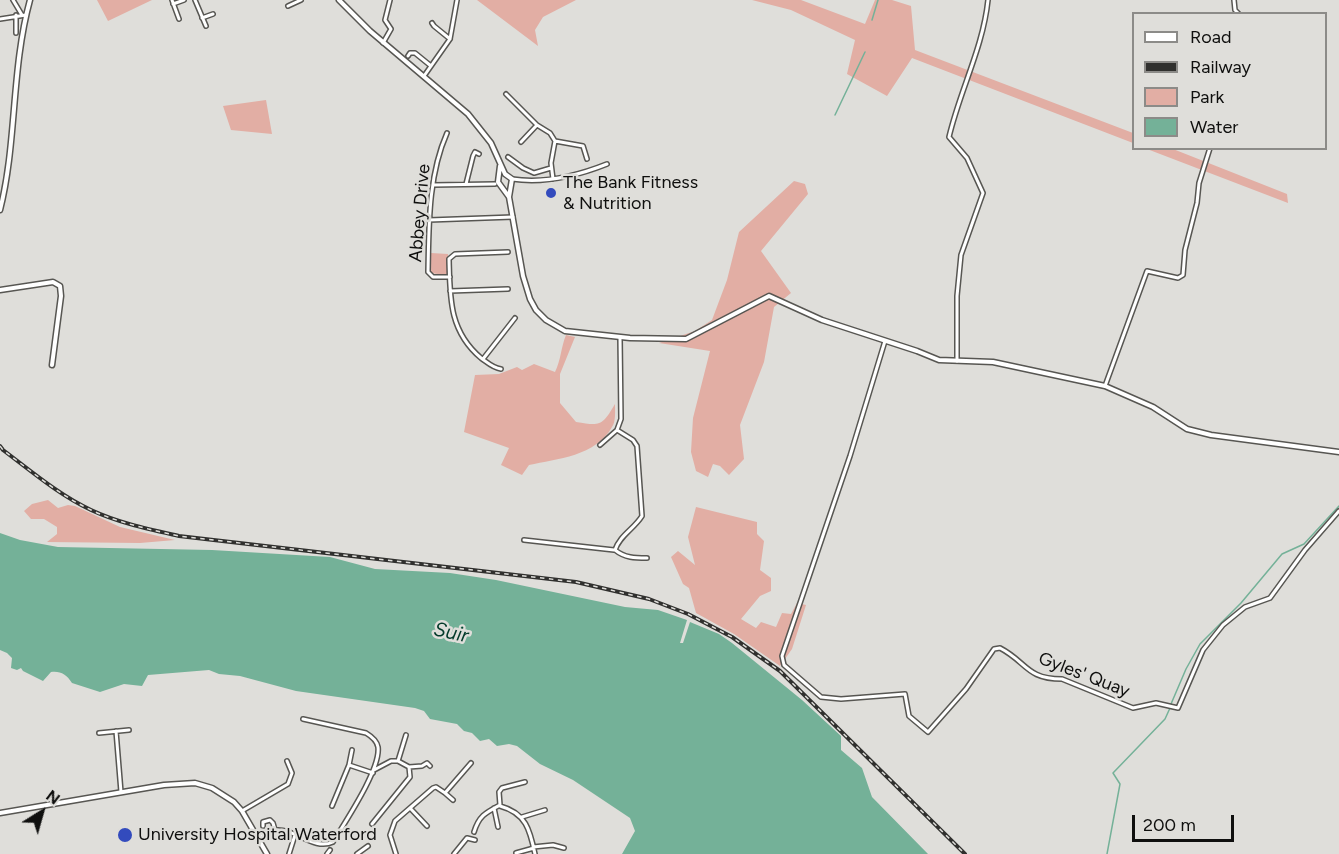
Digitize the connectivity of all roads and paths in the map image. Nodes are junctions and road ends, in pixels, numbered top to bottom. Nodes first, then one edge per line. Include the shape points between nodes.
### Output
1 (13, 0) edge
2 (30, 0) edge
3 (184, 0) edge
4 (195, 0) edge
5 (301, 0) edge
6 (339, 0) edge
7 (390, 0) edge
8 (988, 0) edge
9 (456, 1) edge
10 (173, 2) edge
11 (288, 6) dead end
12 (213, 14) dead end
13 (16, 15) junction
14 (24, 15) junction
15 (202, 18) junction
16 (0, 19) edge
17 (179, 19) dead end
18 (432, 23) dead end
19 (206, 26) dead end
20 (16, 33) dead end
21 (450, 39) junction
22 (383, 42) junction
23 (408, 56) dead end
24 (431, 66) junction
25 (424, 76) junction
26 (506, 94) dead end
27 (537, 125) junction
28 (447, 133) dead end
29 (521, 142) dead end
30 (555, 143) junction
31 (1209, 150) edge
32 (478, 154) dead end
33 (508, 157) dead end
34 (587, 159) dead end
35 (515, 162) junction
36 (607, 164) dead end
37 (511, 168) dead end
38 (551, 168) junction
39 (503, 175) junction
40 (553, 179) junction
41 (512, 183) junction
42 (466, 184) junction
43 (495, 184) dead end
44 (433, 185) junction
45 (504, 188) junction
46 (509, 197) junction
47 (0, 210) edge
48 (513, 217) junction
49 (429, 220) junction
50 (507, 252) dead end
51 (450, 277) junction
52 (508, 289) dead end
53 (0, 290) edge
54 (450, 291) junction
55 (515, 318) dead end
56 (620, 337) junction
57 (885, 341) junction
58 (483, 359) junction
59 (957, 360) junction
60 (52, 365) dead end
61 (501, 369) dead end
62 (1105, 386) junction
63 (617, 430) junction
64 (600, 445) dead end
65 (1339, 452) edge
66 (1339, 511) edge
67 (524, 540) dead end
68 (615, 550) junction
69 (647, 558) dead end
70 (303, 719) dead end
71 (129, 730) dead end
72 (116, 731) junction
73 (99, 733) dead end
74 (406, 735) dead end
75 (352, 750) dead end
76 (287, 761) dead end
77 (398, 761) junction
78 (471, 764) dead end
79 (349, 765) junction
80 (430, 766) dead end
81 (410, 767) junction
82 (373, 771) junction
83 (525, 782) dead end
84 (122, 792) junction
85 (445, 793) junction
86 (453, 800) dead end
87 (500, 805) junction
88 (332, 806) dead end
89 (410, 808) junction
90 (494, 808) junction
91 (545, 810) dead end
92 (242, 811) junction
93 (0, 813) edge
94 (522, 817) junction
95 (372, 824) dead end
96 (263, 826) dead end
97 (427, 826) dead end
98 (498, 827) dead end
99 (275, 830) junction
100 (474, 832) dead end
101 (295, 836) junction
102 (258, 838) junction
103 (475, 840) dead end
104 (368, 846) dead end
105 (533, 847) junction
106 (564, 848) dead end
107 (330, 850) dead end
108 (516, 853) edge
109 (267, 854) edge
110 (289, 854) edge
111 (327, 854) edge
112 (357, 854) edge
113 (396, 854) edge
114 (454, 854) edge
115 (535, 854) edge

1 - 14 street
2 - 14 street
3 - 10 street
4 - 15 street
5 - 11 street
6 - 22 street
7 - 22 street via 384,20 391,29
8 - 59 street via 984,30 949,137 967,158 983,193 961,255
9 - 21 street
10 - 17 street
12 - 15 street
13 - 14 street
13 - 16 street
13 - 20 street
14 - 47 street
15 - 19 street
18 - 21 street
21 - 24 street
22 - 25 street
23 - 24 street via 415,53
24 - 25 street
25 - 39 street via 475,122 490,143
26 - 27 street
27 - 29 street
27 - 30 street via 550,133
28 - 44 street, Abbey Drive
30 - 34 street via 583,146
30 - 38 street
31 - 62 street via 1185,249 1183,275 1178,278 1147,271
32 - 42 street via 473,156
33 - 35 street
35 - 37 street
35 - 38 street via 534,173
36 - 40 street via 583,174
38 - 40 street
39 - 41 street
39 - 45 street via 498,182
40 - 41 street
41 - 45 street
41 - 46 street
42 - 43 street
42 - 44 street
44 - 49 street, Abbey Drive
45 - 46 street
46 - 48 street
48 - 49 street
48 - 56 street via 530,299 546,321 565,331
49 - 51 street, Abbey Drive via 429,275
50 - 51 street via 452,255
51 - 54 street
52 - 54 street
53 - 60 street via 53,282 60,286
54 - 58 street via 457,328
55 - 58 street
56 - 57 street via 686,339 769,296 822,320
56 - 63 street via 621,419
57 - 59 street via 939,360
57 - 66 street, Gyles' Quay via 782,656 784,665 821,698 905,694 909,716 928,732 994,649 1000,648 1034,674 1062,679 1133,708 1156,703 1178,708 1203,650 1245,607 1270,598
58 - 61 street
59 - 62 street via 993,362
62 - 65 street via 1153,407 1187,429
63 - 64 street
63 - 68 street via 637,446 642,516
67 - 68 street
68 - 69 street via 633,558
70 - 82 street via 371,736 378,751
71 - 72 street
72 - 73 street
72 - 84 street
74 - 77 street
75 - 79 street
76 - 92 street via 292,773 288,784
77 - 81 street
77 - 82 street
78 - 85 street
79 - 82 street
79 - 88 street
80 - 81 street via 427,763
81 - 95 street via 408,780
82 - 101 street via 330,844
83 - 87 street via 502,788
84 - 92 street via 195,783 224,795
84 - 93 street
85 - 86 street
85 - 89 street via 433,788
87 - 90 street
87 - 94 street
89 - 97 street
89 - 113 street via 392,828 390,835
90 - 98 street
90 - 100 street via 478,819
91 - 94 street
92 - 102 street
94 - 105 street
96 - 99 street via 263,822 270,820
99 - 101 street
99 - 102 street
101 - 110 street
102 - 109 street
103 - 114 street via 467,838
104 - 112 street
105 - 106 street
105 - 108 street
105 - 115 street
107 - 111 street

